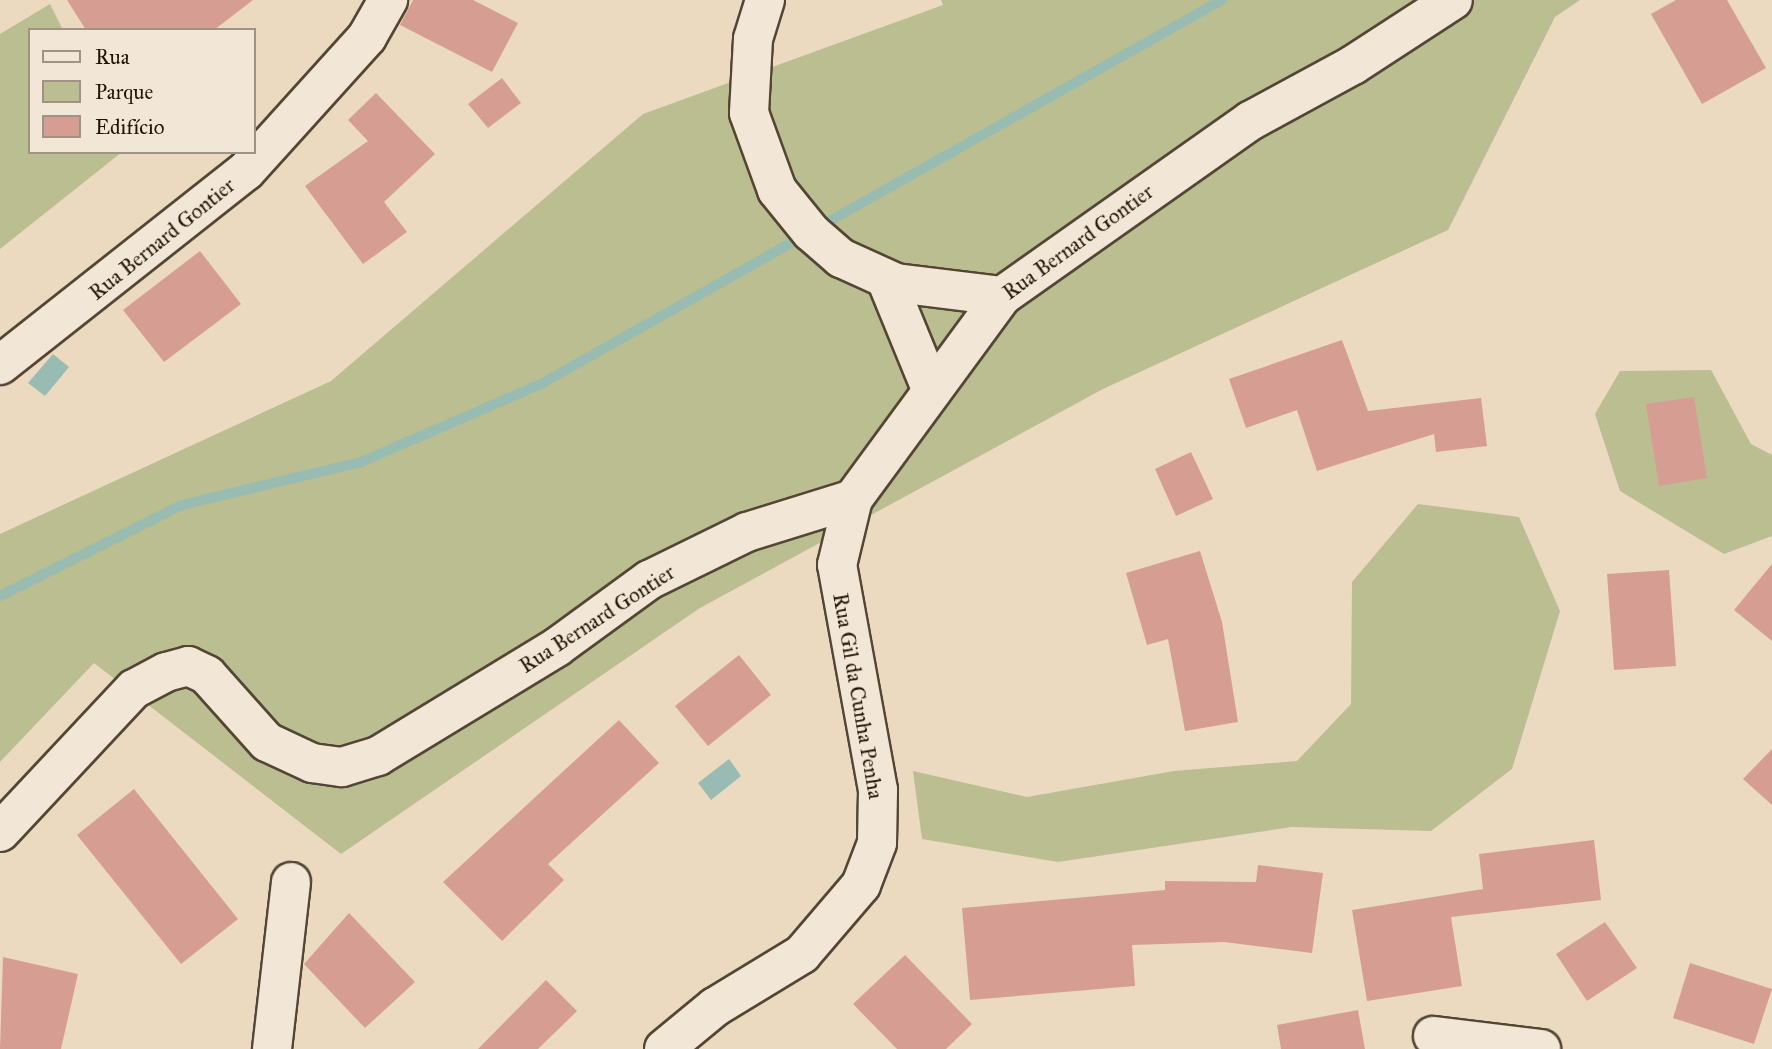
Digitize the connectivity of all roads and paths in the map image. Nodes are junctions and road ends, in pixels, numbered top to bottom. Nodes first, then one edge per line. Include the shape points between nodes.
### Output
1 (388, 0) edge
2 (765, 0) edge
3 (1453, 0) edge
4 (886, 279) junction
5 (1002, 296) junction
6 (0, 365) edge
7 (932, 391) junction
8 (853, 499) junction
9 (0, 832) edge
10 (291, 883) dead end
11 (1433, 1035) dead end
12 (272, 1049) edge
13 (664, 1049) edge
14 (1541, 1049) edge

1 - 6 street, Rua Bernard Gontier via 366,37 246,171
2 - 4 street via 753,40 750,113 777,190 841,258
3 - 5 street, Rua Bernard Gontier via 1353,65 1250,121
4 - 5 street
4 - 7 street
5 - 7 street, Rua Bernard Gontier
7 - 8 street, Rua Bernard Gontier
8 - 9 street, Rua Bernard Gontier via 747,532 649,580 557,647 378,756 342,767 312,763 267,742 207,675 188,666 166,672 134,689
8 - 13 street, Rua Gil da Cunha Penha via 837,565 878,790 877,844 861,885 802,954 715,1007
10 - 12 street
11 - 14 street

